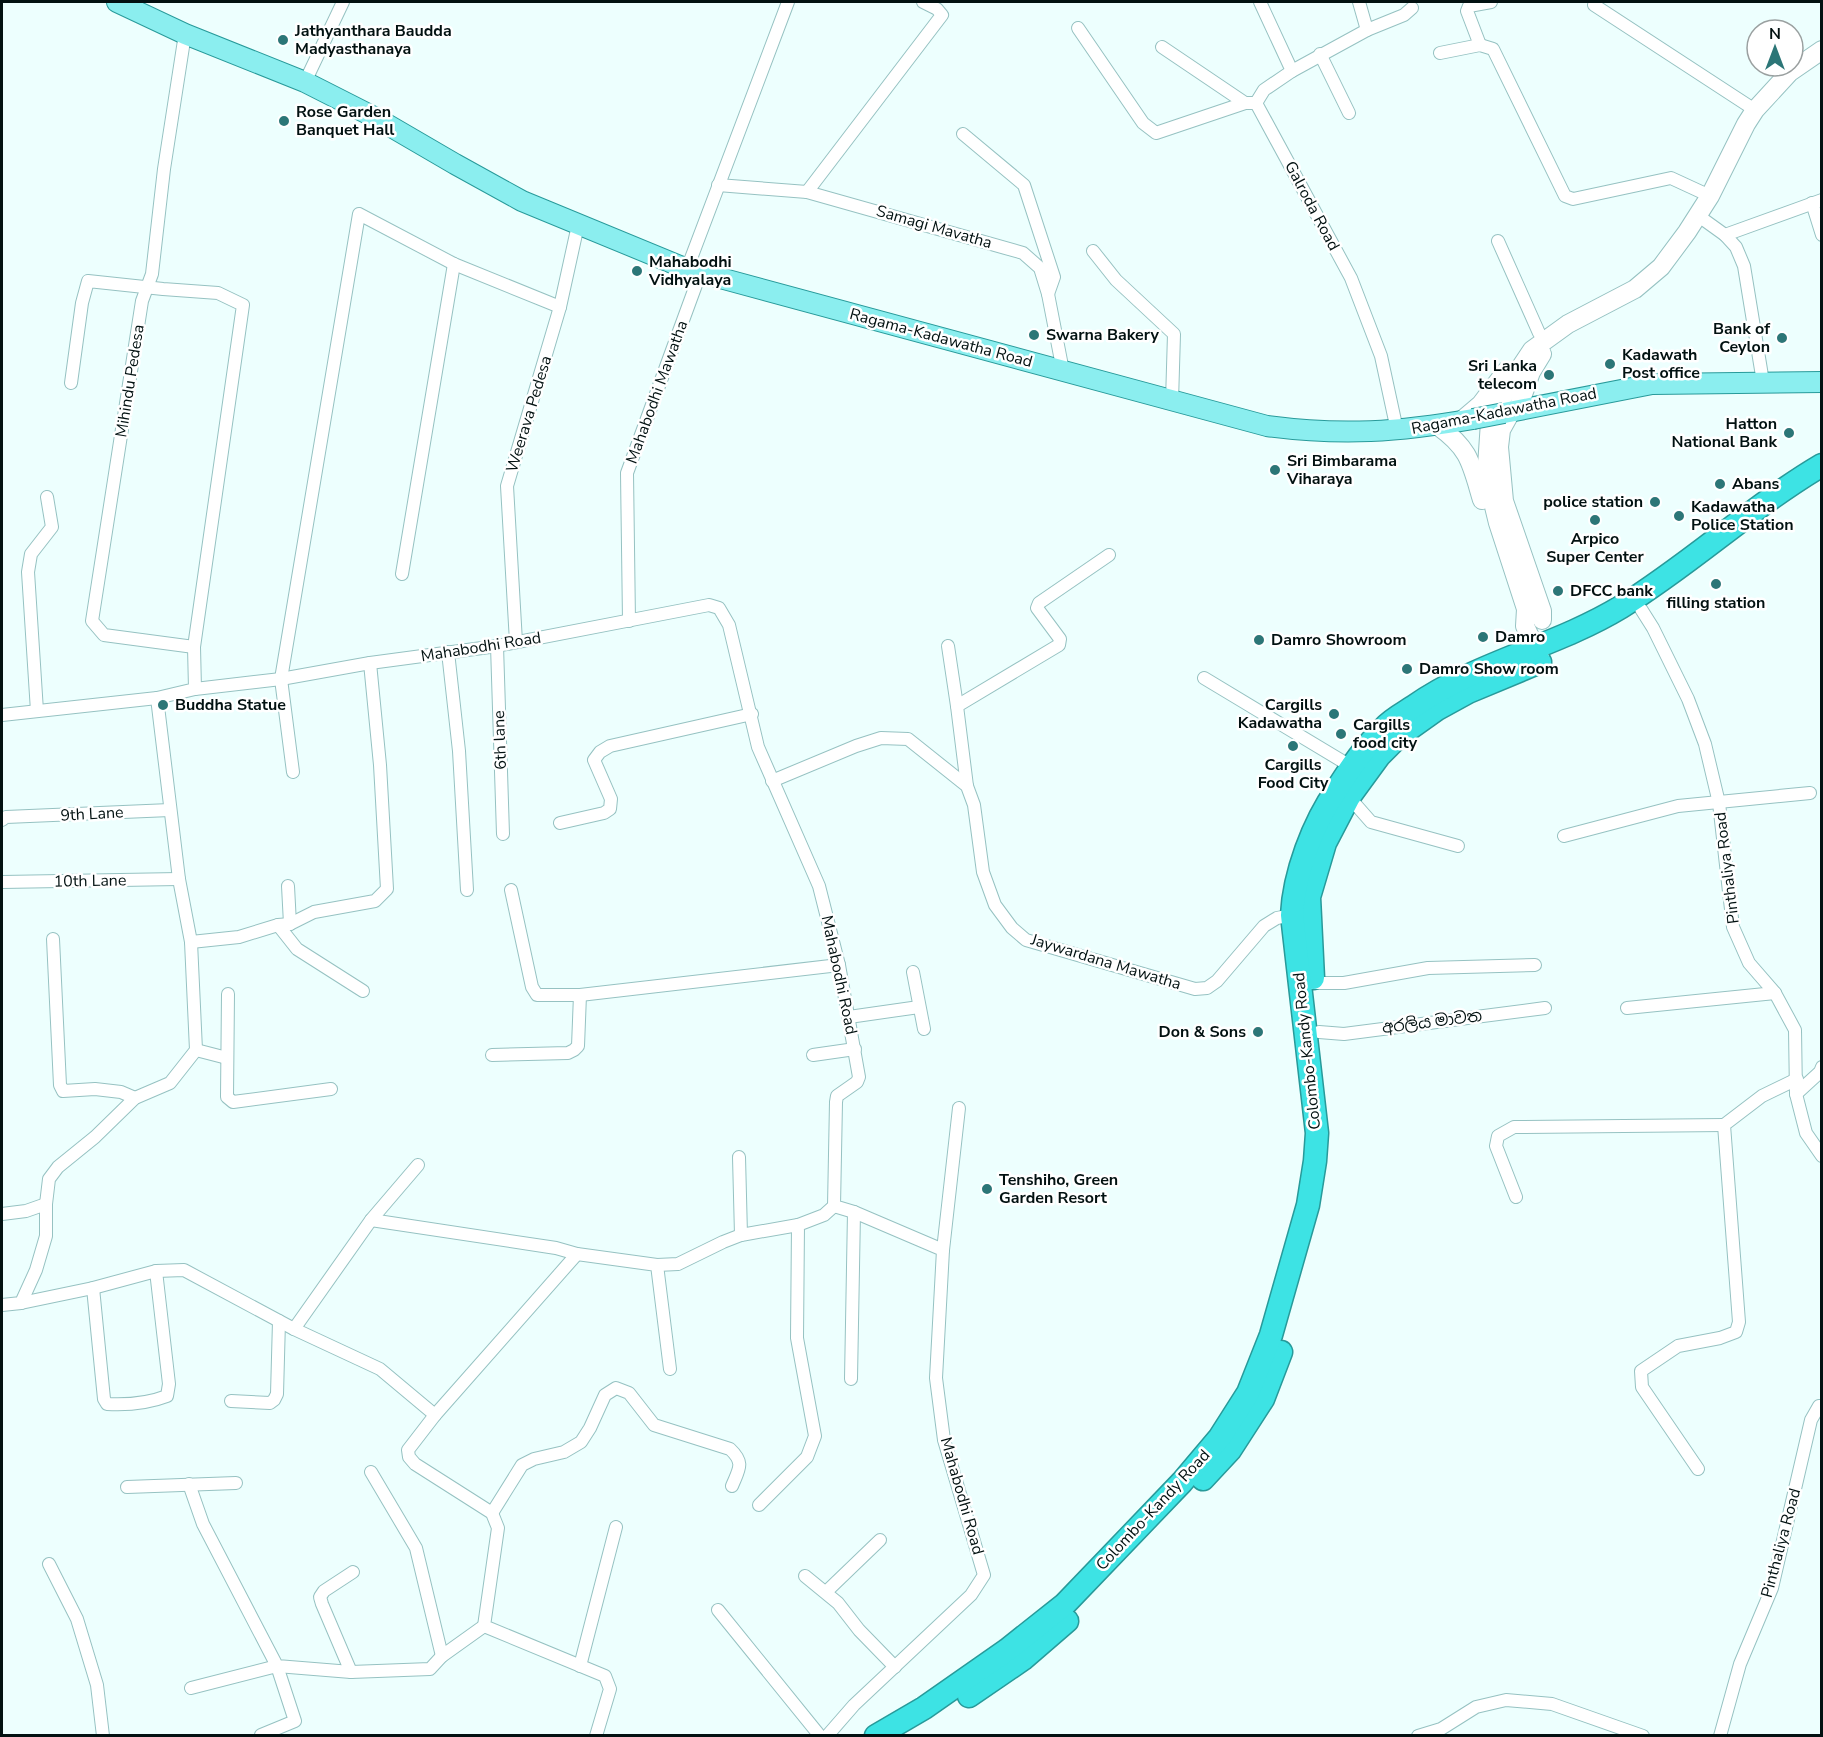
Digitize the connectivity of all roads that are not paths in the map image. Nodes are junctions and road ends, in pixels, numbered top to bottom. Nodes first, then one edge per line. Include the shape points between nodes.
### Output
1 (117, 2) edge
2 (343, 2) edge
3 (788, 2) edge
4 (923, 2) edge
5 (1260, 2) edge
6 (1359, 2) edge
7 (1491, 2) edge
8 (1594, 5) dead end
9 (1412, 8) dead end
10 (1078, 27) dead end
11 (1367, 30) junction
12 (185, 34) junction
13 (1480, 45) junction
14 (1162, 47) dead end
15 (1821, 50) edge
16 (1440, 53) dead end
17 (1320, 54) junction
18 (1292, 71) junction
19 (305, 82) junction
20 (1251, 103) junction
21 (1755, 110) junction
22 (1349, 112) dead end
23 (963, 134) dead end
24 (718, 185) junction
25 (807, 192) junction
26 (1817, 202) edge
27 (1705, 206) junction
28 (579, 225) junction
29 (1821, 235) edge
30 (1725, 236) junction
31 (1498, 241) dead end
32 (1093, 250) dead end
33 (454, 264) junction
34 (694, 272) junction
35 (147, 288) junction
36 (1048, 294) junction
37 (560, 307) junction
38 (1539, 333) junction
39 (1063, 371) junction
40 (1763, 382) junction
41 (1821, 382) edge
42 (71, 383) dead end
43 (1172, 401) junction
44 (1511, 412) junction
45 (1467, 420) junction
46 (1438, 426) junction
47 (1397, 430) junction
48 (1819, 477) edge
49 (47, 497) dead end
50 (1109, 555) dead end
51 (402, 574) dead end
52 (1641, 609) junction
53 (629, 621) junction
54 (1534, 623) junction
55 (516, 642) junction
56 (497, 646) junction
57 (948, 646) dead end
58 (194, 647) junction
59 (1547, 651) junction
60 (448, 652) junction
61 (370, 663) junction
62 (1204, 678) dead end
63 (281, 679) junction
64 (195, 689) junction
65 (157, 698) junction
66 (957, 706) junction
67 (38, 711) junction
68 (752, 714) junction
69 (2, 715) edge
70 (1352, 767) junction
71 (293, 772) dead end
72 (772, 781) junction
73 (967, 786) junction
74 (1810, 793) dead end
75 (1349, 797) junction
76 (1719, 803) junction
77 (170, 810) junction
78 (5, 819) edge
79 (560, 823) dead end
80 (503, 834) dead end
81 (1564, 836) dead end
82 (1458, 846) dead end
83 (179, 879) junction
84 (2, 882) edge
85 (288, 886) dead end
86 (467, 890) dead end
87 (511, 890) dead end
88 (1292, 915) junction
89 (284, 924) junction
90 (53, 939) dead end
91 (191, 942) junction
92 (839, 965) junction
93 (1535, 965) dead end
94 (913, 972) dead end
95 (1313, 983) junction
96 (363, 991) dead end
97 (1775, 993) junction
98 (228, 994) dead end
99 (580, 995) junction
100 (919, 1007) junction
101 (1545, 1008) dead end
102 (1627, 1008) dead end
103 (849, 1017) junction
104 (924, 1029) dead end
105 (1319, 1032) junction
106 (855, 1049) junction
107 (196, 1050) junction
108 (492, 1055) dead end
109 (813, 1056) dead end
110 (227, 1058) junction
111 (1821, 1067) edge
112 (1797, 1079) junction
113 (330, 1089) dead end
114 (1796, 1094) junction
115 (135, 1098) junction
116 (958, 1108) dead end
117 (1724, 1125) junction
118 (1821, 1156) edge
119 (740, 1157) dead end
120 (418, 1165) dead end
121 (1516, 1197) dead end
122 (46, 1204) junction
123 (834, 1206) junction
124 (854, 1212) junction
125 (2, 1214) edge
126 (371, 1220) junction
127 (798, 1225) junction
128 (741, 1235) junction
129 (943, 1250) junction
130 (577, 1254) junction
131 (657, 1265) junction
132 (156, 1271) junction
133 (93, 1288) junction
134 (21, 1303) junction
135 (2, 1305) edge
136 (279, 1321) junction
137 (294, 1329) junction
138 (670, 1369) dead end
139 (851, 1379) dead end
140 (231, 1401) dead end
141 (1821, 1406) edge
142 (435, 1415) junction
143 (1698, 1469) dead end
144 (371, 1472) dead end
145 (236, 1483) dead end
146 (189, 1484) junction
147 (732, 1486) dead end
148 (127, 1487) dead end
149 (759, 1505) dead end
150 (492, 1513) junction
151 (616, 1527) dead end
152 (880, 1540) dead end
153 (49, 1564) dead end
154 (353, 1572) dead end
155 (805, 1576) dead end
156 (826, 1593) junction
157 (718, 1610) dead end
158 (484, 1626) junction
159 (442, 1656) junction
160 (277, 1666) junction
161 (580, 1666) junction
162 (895, 1667) junction
163 (351, 1672) junction
164 (191, 1688) dead end
165 (261, 1735) edge
166 (102, 1736) edge
167 (596, 1736) edge
168 (820, 1736) edge
169 (827, 1736) edge
170 (876, 1736) edge
171 (904, 1736) edge
172 (1418, 1736) edge
173 (1643, 1736) edge
174 (1720, 1736) edge

1 - 12 main road, Ragama-Kadawatha Road
2 - 19 street
3 - 24 street, Mahabodhi Mawatha
4 - 25 street via 942,15
5 - 18 street
6 - 11 street
7 - 13 street via 1469,6 1467,12
8 - 21 street
9 - 11 street
10 - 20 street via 1143,123 1156,133
11 - 17 street
12 - 19 main road, Ragama-Kadawatha Road
12 - 35 street, Mihindu Pedesa
13 - 16 street
13 - 27 street via 1493,49 1564,196 1573,199 1671,178
14 - 20 street
15 - 21 main road via 1790,72
17 - 18 street
17 - 22 street
18 - 20 street
19 - 28 main road, Ragama-Kadawatha Road via 522,201
20 - 47 street, Galroda Road via 1350,278 1381,356
21 - 27 main road
23 - 36 street via 1024,184 1054,277
24 - 25 street, Samagi Mavatha
24 - 34 street, Mahabodhi Mawatha
25 - 36 street, Samagi Mavatha via 1023,253 1040,268
26 - 29 street
26 - 30 street
27 - 30 street
27 - 38 main road via 1640,274 1569,312
27 - 44 main road via 1684,255 1655,286 1627,305 1569,333 1539,356
27 - 54 main road via 1649,278 1625,296 1568,324 1532,350 1490,422 1489,455 1498,502 1535,614
28 - 34 main road, Ragama-Kadawatha Road
28 - 37 street, Weerava Pedesa
30 - 40 street via 1736,247 1744,266
31 - 38 street
32 - 43 street via 1116,280 1174,334
33 - 37 street
33 - 51 street
33 - 63 street via 359,214
34 - 39 main road, Ragama-Kadawatha Road
34 - 53 street, Mahabodhi Mawatha via 627,473
35 - 42 street via 88,280
35 - 58 street via 218,293 243,305
35 - 58 street, Mihindu Pedesa via 92,621 104,635
36 - 39 street, Samagi Mavatha
37 - 55 street, Weerava Pedesa via 507,486
38 - 45 main road
39 - 43 main road, Ragama-Kadawatha Road
40 - 41 main road, Ragama-Kadawatha Road
40 - 44 main road, Ragama-Kadawatha Road via 1653,384
43 - 47 main road, Ragama-Kadawatha Road via 1302,431
44 - 45 main road, Ragama-Kadawatha Road, bridge
44 - 54 main road via 1501,430 1499,447 1504,501 1542,611
45 - 46 main road, Ragama-Kadawatha Road
46 - 47 main road, Ragama-Kadawatha Road
46 - 54 main road via 1469,455 1510,586
48 - 52 highway, Colombo-Kandy Road
48 - 59 highway, Colombo-Kandy Road
49 - 67 street via 52,527 31,554 28,572
50 - 66 street via 1039,603 1037,608 1060,639 1059,645
52 - 59 highway, Colombo-Kandy Road via 1610,628
52 - 76 street, Pinthaliya Road via 1688,699 1705,744
53 - 55 street, Mahabodhi Road
53 - 68 street, Mahabodhi Road via 709,605 719,608 729,625
54 - 59 main road
55 - 56 street, Mahabodhi Road
56 - 60 street, Mahabodhi Road
56 - 80 street, 6th lane
57 - 66 street, Jaywardana Mawatha
58 - 64 street
59 - 70 highway, Colombo-Kandy Road via 1476,671 1425,698 1385,726
59 - 75 highway, Colombo-Kandy Road via 1437,709 1392,742
60 - 61 street, Mahabodhi Road
60 - 86 street via 459,751
61 - 63 street, Mahabodhi Road
61 - 89 street via 387,889 375,901 315,912
62 - 70 street
63 - 64 street, Mahabodhi Road
63 - 71 street
64 - 65 street, Mahabodhi Road
65 - 67 street, Mahabodhi Road
65 - 77 street
66 - 73 street, Jaywardana Mawatha
67 - 69 street, Mahabodhi Road
68 - 72 street, Mahabodhi Road via 758,747
68 - 79 street via 610,746 594,760 610,799 610,809
70 - 88 highway, Colombo-Kandy Road via 1328,801 1312,834 1293,898
72 - 73 street via 881,738 908,739
72 - 92 street, Mahabodhi Road via 819,886
73 - 88 street, Jaywardana Mawatha via 974,805 983,872 995,905 1026,939 1195,990 1217,981 1264,926
74 - 76 street
75 - 82 street via 1371,822
75 - 95 highway, Colombo-Kandy Road via 1325,843 1309,897
76 - 81 street via 1678,806
76 - 97 street, Pinthaliya Road via 1733,927 1749,963
77 - 78 street, 9th Lane
77 - 83 street
83 - 84 street, 10th Lane
83 - 91 street
85 - 89 street
87 - 99 street via 537,995
88 - 170 highway, Colombo-Kandy Road via 1317,1133 1315,1161 1308,1205 1274,1324 1248,1393 1220,1437 1182,1482 1065,1604 924,1708
89 - 91 street via 239,937
89 - 96 street via 297,949
90 - 115 street via 58,1065 63,1091 95,1089
91 - 107 street
92 - 99 street
92 - 103 street, Mahabodhi Road
93 - 95 street via 1428,968 1344,983
94 - 100 street
95 - 105 highway, Colombo-Kandy Road
97 - 102 street
97 - 112 street, Pinthaliya Road via 1795,1030
98 - 110 street
99 - 108 street via 578,1046 574,1050
100 - 103 street
100 - 104 street
101 - 105 street, අරලිය මාවත via 1344,1034
103 - 106 street, Mahabodhi Road
105 - 171 highway, Colombo-Kandy Road via 1330,1134 1324,1194 1284,1344 1263,1399 1230,1450 1087,1604 1023,1659
106 - 109 street
106 - 123 street, Mahabodhi Road via 859,1080 837,1096 836,1102
107 - 110 street
107 - 115 street via 170,1083
110 - 113 street via 227,1097 233,1102
111 - 114 street
112 - 114 street, Pinthaliya Road
112 - 117 street via 1762,1096
114 - 118 street, Pinthaliya Road via 1806,1133
115 - 122 street via 58,1167 49,1179
116 - 129 street, Mahabodhi Road
117 - 121 street via 1514,1127 1498,1136 1496,1146
117 - 143 street via 1739,1322 1736,1332 1678,1346 1641,1371 1641,1387
119 - 128 street
120 - 126 street
122 - 125 street
122 - 134 street via 46,1236
123 - 124 street
123 - 127 street via 824,1215
124 - 129 street
124 - 139 street
126 - 130 street
126 - 137 street
127 - 128 street
127 - 149 street via 797,1338 815,1436 807,1457
128 - 131 street via 678,1264
129 - 162 street, Mahabodhi Road via 936,1378 944,1440 984,1575 971,1595
130 - 131 street
130 - 142 street
131 - 138 street
132 - 133 street
132 - 133 street via 169,1384 167,1396 158,1400 116,1405 107,1404 104,1399
132 - 136 street via 184,1270
133 - 134 street
134 - 135 street
136 - 137 street
136 - 140 street via 274,1400
137 - 142 street via 380,1369
141 - 174 street, Pinthaliya Road via 1811,1420 1772,1588 1740,1664
142 - 150 street via 408,1450 409,1456
144 - 159 street via 416,1548
145 - 146 street
146 - 148 street
146 - 160 street via 202,1524
147 - 150 street via 741,1465 730,1449 654,1425 629,1393 616,1388 605,1395 581,1442 564,1452 522,1465
150 - 158 street via 498,1528
151 - 161 street
152 - 156 street
153 - 166 street via 81,1630 97,1685
154 - 163 street via 320,1597
155 - 156 street
156 - 162 street
157 - 168 street
158 - 159 street
158 - 161 street
159 - 163 street via 430,1669
160 - 163 street
160 - 164 street
160 - 165 street via 296,1721
161 - 167 street via 605,1676 610,1689
162 - 169 street, Mahabodhi Road
172 - 173 street via 1441,1729 1476,1707 1506,1700 1552,1704

